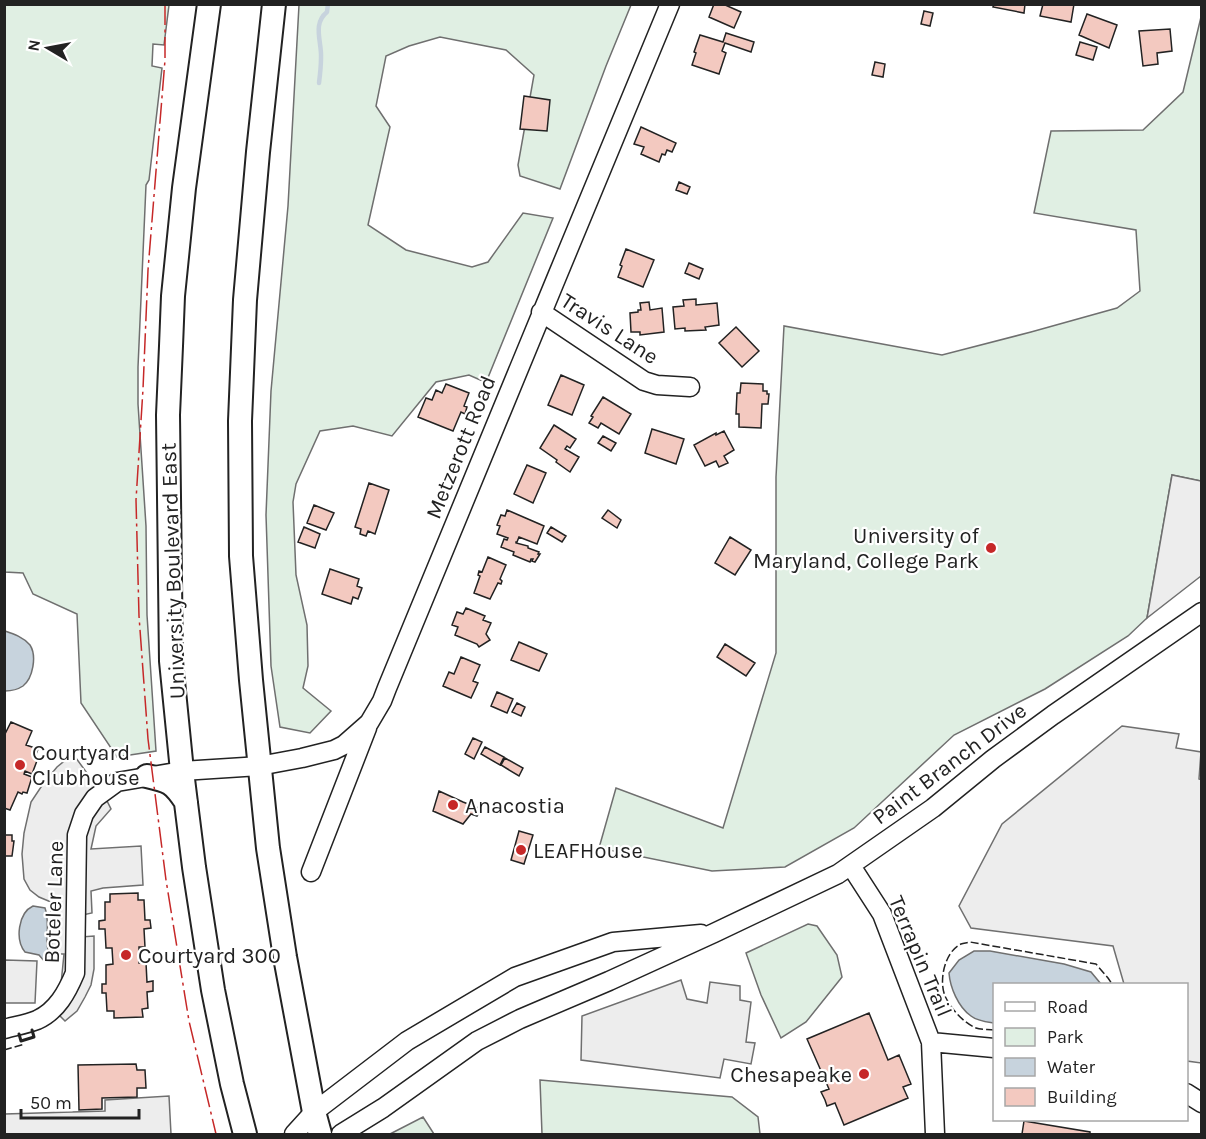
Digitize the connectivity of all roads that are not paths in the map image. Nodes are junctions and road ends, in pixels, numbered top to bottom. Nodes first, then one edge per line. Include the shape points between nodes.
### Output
1 (208, 4) edge
2 (274, 4) edge
3 (670, 4) edge
4 (541, 312) junction
5 (690, 387) dead end
6 (1202, 612) edge
7 (369, 723) junction
8 (259, 766) junction
9 (182, 771) junction
10 (147, 776) junction
11 (186, 802) junction
12 (851, 866) junction
13 (311, 872) dead end
14 (714, 933) junction
15 (4, 1029) edge
16 (931, 1042) junction
17 (993, 1048) edge
18 (1188, 1094) edge
19 (1202, 1103) edge
20 (314, 1112) junction
21 (245, 1134) edge
22 (294, 1134) edge
23 (320, 1134) edge
24 (341, 1134) edge
25 (935, 1134) edge

1 - 9 main road, University Boulevard East via 184,188 168,415 171,661
2 - 8 main road via 248,266 240,421 241,556
3 - 4 street, Metzerott Road
4 - 5 street, Travis Lane via 644,381
4 - 7 street, Metzerott Road via 387,688
6 - 12 street, Paint Branch Drive via 1053,715
7 - 8 street, Metzerott Road via 334,750
7 - 13 street
8 - 9 street, Metzerott Road
8 - 20 main road via 285,957
9 - 10 street, Boteler Lane
9 - 11 main road, University Boulevard East
10 - 11 main road via 176,787
10 - 15 street, Boteler Lane via 117,782 95,798 84,814 77,835 75,973 67,992 37,1020
11 - 21 main road, University Boulevard East via 213,990
12 - 14 street, Paint Branch Drive
12 - 16 street, Terrapin Trail via 882,914
14 - 20 street, Paint Branch Drive via 613,942 515,977 407,1041
14 - 24 street, Paint Branch Drive via 477,1041
16 - 17 street, Terrapin Trail
16 - 25 street
18 - 19 street
20 - 22 street, Paint Branch Drive
20 - 23 main road

